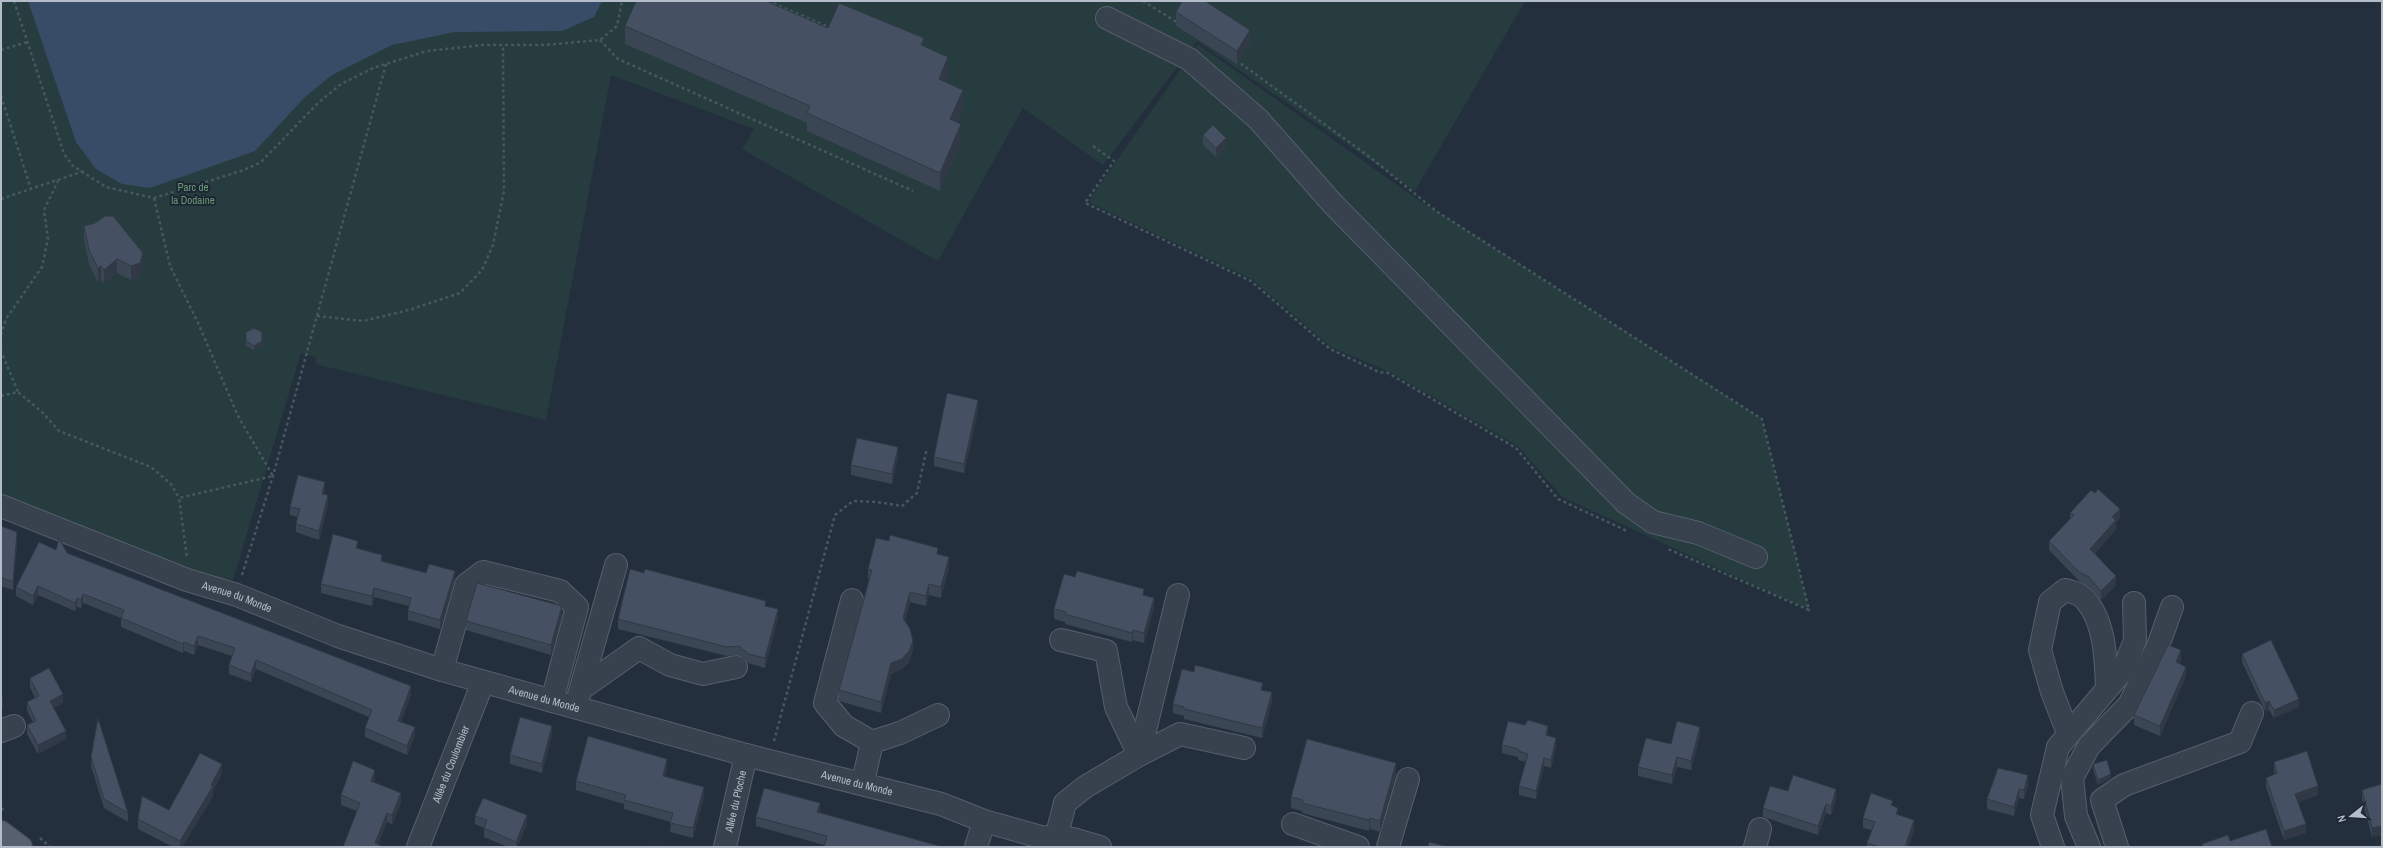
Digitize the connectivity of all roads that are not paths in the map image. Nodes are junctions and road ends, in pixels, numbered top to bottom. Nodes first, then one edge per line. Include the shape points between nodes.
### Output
1 (1107, 18) dead end
2 (1, 506) edge
3 (1756, 556) dead end
4 (616, 565) dead end
5 (1178, 594) dead end
6 (852, 600) dead end
7 (2134, 603) dead end
8 (2172, 607) dead end
9 (1061, 640) dead end
10 (736, 667) dead end
11 (442, 670) junction
12 (483, 682) junction
13 (2107, 688) junction
14 (578, 699) junction
15 (552, 701) junction
16 (2252, 713) dead end
17 (938, 715) dead end
18 (2068, 733) junction
19 (872, 742) junction
20 (1244, 748) dead end
21 (746, 755) junction
22 (1139, 755) junction
23 (1408, 779) dead end
24 (863, 782) junction
25 (984, 821) junction
26 (1293, 824) dead end
27 (1, 832) edge
28 (1056, 838) junction
29 (21, 847) edge
30 (418, 847) edge
31 (725, 847) edge
32 (976, 847) edge
33 (1100, 847) edge
34 (1358, 847) edge
35 (1388, 847) edge
36 (2053, 847) edge
37 (2089, 847) edge
38 (2117, 847) edge

1 - 3 street via 1189,59 1258,119 1332,203 1626,503 1653,522 1698,533
2 - 11 street, Avenue du Monde via 187,580 236,595 338,636
4 - 14 street
5 - 22 street
6 - 19 street via 825,703 844,726
7 - 13 street via 2134,640 2124,670
8 - 37 street via 2158,646 2129,705 2089,746 2072,778 2076,816
9 - 22 street via 1106,651 1116,707
10 - 14 street via 703,674 670,665 639,648
11 - 12 street, Avenue du Monde
11 - 15 street via 466,585 483,572 560,591 577,607
12 - 15 street, Avenue du Monde
12 - 30 street, Allée du Coulombier
13 - 18 street
13 - 18 street via 2106,647 2094,614 2080,595 2065,590 2050,602 2040,650 2052,692
14 - 15 street, Avenue du Monde
14 - 21 street, Avenue du Monde
16 - 38 street via 2240,742 2124,785 2102,800
17 - 19 street via 900,733
18 - 36 street via 2058,747 2042,815
19 - 24 street
20 - 22 street via 1180,734
21 - 24 street, Avenue du Monde
21 - 31 street, Allée du Ploche
22 - 28 street via 1085,787 1066,803
23 - 35 street
24 - 25 street, Avenue du Monde via 941,804
25 - 28 street, Avenue du Monde via 1041,837
25 - 32 street
26 - 34 street
27 - 29 main road
28 - 33 street, Avenue du Monde via 1072,839

